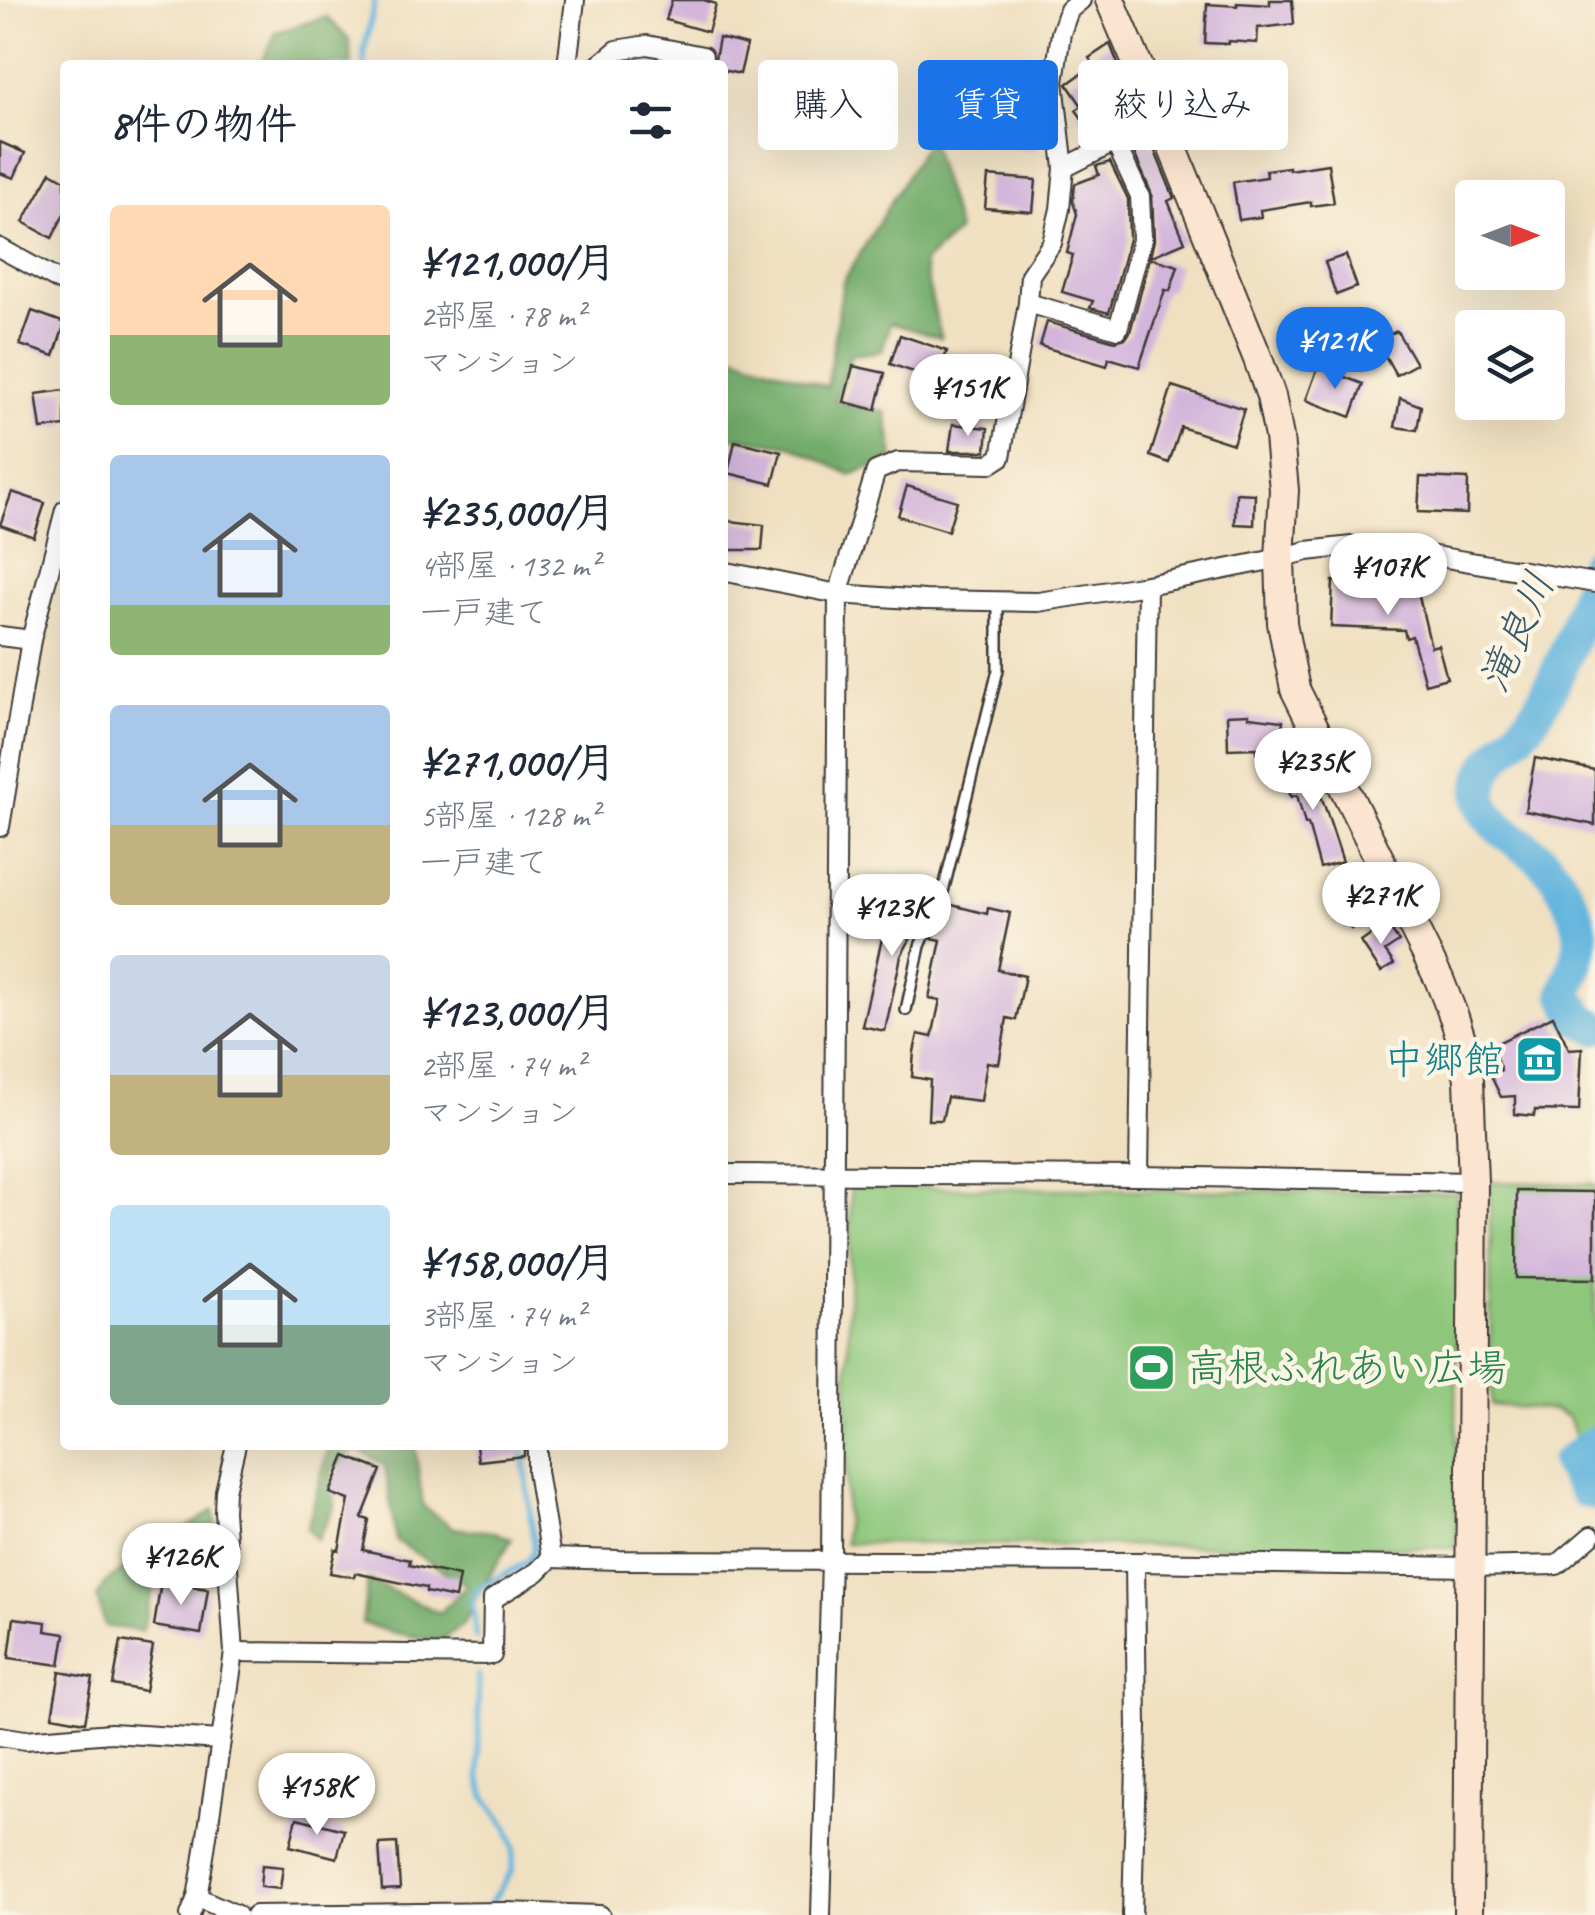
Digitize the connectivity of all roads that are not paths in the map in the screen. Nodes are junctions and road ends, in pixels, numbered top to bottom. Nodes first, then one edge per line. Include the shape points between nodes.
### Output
1 (574, 0) edge
2 (1081, 0) edge
3 (1110, 0) edge
4 (703, 56) dead end
5 (568, 60) edge
6 (605, 60) edge
7 (1136, 60) edge
8 (1099, 150) edge
9 (1119, 150) edge
10 (1174, 150) edge
11 (1064, 168) junction
12 (0, 248) edge
13 (60, 281) edge
14 (1028, 302) junction
15 (60, 529) edge
16 (1280, 558) junction
17 (728, 571) edge
18 (1588, 582) edge
19 (1147, 585) junction
20 (838, 594) junction
21 (998, 602) junction
22 (0, 636) edge
23 (31, 640) junction
24 (0, 827) edge
25 (906, 1010) dead end
26 (728, 1174) edge
27 (832, 1175) junction
28 (1139, 1176) junction
29 (1473, 1182) junction
30 (235, 1450) edge
31 (537, 1450) edge
32 (1593, 1534) edge
33 (551, 1558) junction
34 (830, 1560) junction
35 (1135, 1562) junction
36 (1472, 1568) junction
37 (234, 1652) junction
38 (0, 1736) edge
39 (221, 1740) junction
40 (193, 1906) edge
41 (484, 1914) edge
42 (237, 1915) edge
43 (255, 1915) edge
44 (600, 1915) edge
45 (822, 1915) edge
46 (1132, 1915) edge
47 (1468, 1915) edge

1 - 5 street
2 - 11 street via 1069,10 1061,33 1054,82
3 - 7 street
4 - 6 street via 647,45 617,50
8 - 11 street
9 - 14 street via 1140,196 1142,240 1118,329
10 - 16 street via 1272,396 1284,490
11 - 14 street via 1052,243 1030,276
12 - 13 street
14 - 20 street via 1001,457 990,464 898,462 876,471
15 - 23 street
16 - 18 street via 1306,550 1387,548
16 - 19 street
16 - 29 street via 1282,623 1295,689 1439,979 1464,1048
17 - 20 street
19 - 21 street
19 - 28 street
20 - 21 street
20 - 27 street
21 - 25 lane via 998,670
22 - 23 street
23 - 24 street
26 - 27 street
27 - 28 street
27 - 34 street
28 - 29 street
29 - 36 street
30 - 37 street via 224,1511
31 - 33 street
32 - 36 street via 1557,1565
33 - 34 street
33 - 37 street via 493,1599 492,1655
34 - 35 street
34 - 45 street
35 - 36 street
35 - 46 street
36 - 47 street
37 - 39 street
38 - 39 street via 111,1732
39 - 40 street
40 - 42 street
41 - 43 street
41 - 44 street

